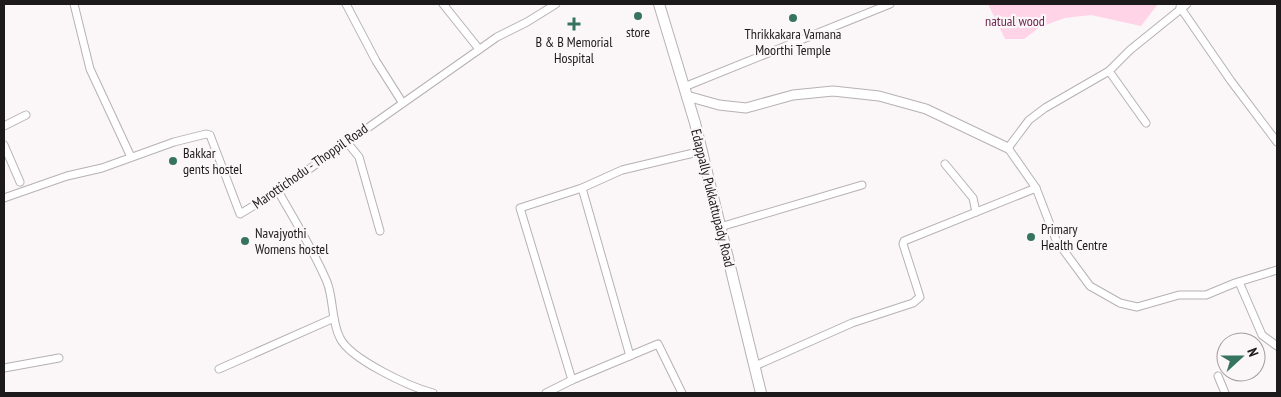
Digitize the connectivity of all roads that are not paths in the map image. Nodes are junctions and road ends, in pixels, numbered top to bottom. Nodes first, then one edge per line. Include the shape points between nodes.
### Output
1 (74, 4) edge
2 (346, 4) edge
3 (443, 4) edge
4 (556, 4) edge
5 (659, 4) edge
6 (890, 4) edge
7 (1183, 6) edge
8 (479, 50) junction
9 (1109, 71) junction
10 (685, 91) junction
11 (402, 102) junction
12 (26, 115) dead end
13 (1146, 123) dead end
14 (4, 126) edge
15 (346, 141) junction
16 (1277, 142) edge
17 (4, 145) edge
18 (1008, 148) junction
19 (702, 151) junction
20 (131, 157) junction
21 (946, 164) dead end
22 (20, 182) dead end
23 (862, 185) dead end
24 (582, 188) junction
25 (1036, 188) junction
26 (278, 191) junction
27 (4, 198) edge
28 (976, 212) junction
29 (720, 227) junction
30 (380, 231) dead end
31 (1277, 270) edge
32 (1239, 282) junction
33 (334, 318) junction
34 (1277, 346) edge
35 (630, 356) junction
36 (59, 358) dead end
37 (755, 366) junction
38 (4, 368) edge
39 (219, 369) dead end
40 (572, 380) junction
41 (433, 393) edge
42 (546, 393) edge
43 (682, 393) edge
44 (762, 393) edge

1 - 20 street via 90,69
2 - 11 street
3 - 8 street
4 - 8 street, Marottichodu - Thoppil Road
5 - 10 main road, Edappally Pukkattupady Road
6 - 10 street
7 - 9 street
7 - 16 street via 1231,81
8 - 11 street, Marottichodu - Thoppil Road
9 - 13 street
9 - 18 street via 1029,120
10 - 18 street via 719,105 746,108 793,95 833,91 879,96 926,109
10 - 19 main road, Edappally Pukkattupady Road
11 - 15 street, Marottichodu - Thoppil Road
12 - 14 street
15 - 26 street, Marottichodu - Thoppil Road
15 - 30 street via 359,157
17 - 22 street
18 - 25 street
19 - 24 street via 622,170
19 - 29 main road, Edappally Pukkattupady Road
20 - 26 street, Marottichodu - Thoppil Road via 206,134 210,135 240,214
20 - 27 street, Marottichodu - Thoppil Road
21 - 28 street via 973,198
23 - 29 street
24 - 35 street
24 - 40 street via 520,208
25 - 28 street
25 - 32 street via 1056,240 1090,286 1120,303 1137,307 1179,295 1206,296
26 - 33 street via 324,274 331,293
28 - 37 street via 902,244 920,297 918,300 852,323
29 - 37 main road, Edappally Pukkattupady Road
31 - 32 street
32 - 34 street via 1262,335
33 - 39 street
33 - 41 street via 347,350 369,364
35 - 40 street
35 - 43 street via 658,344
36 - 38 street
37 - 44 main road, Edappally Pukkattupady Road
40 - 42 street

